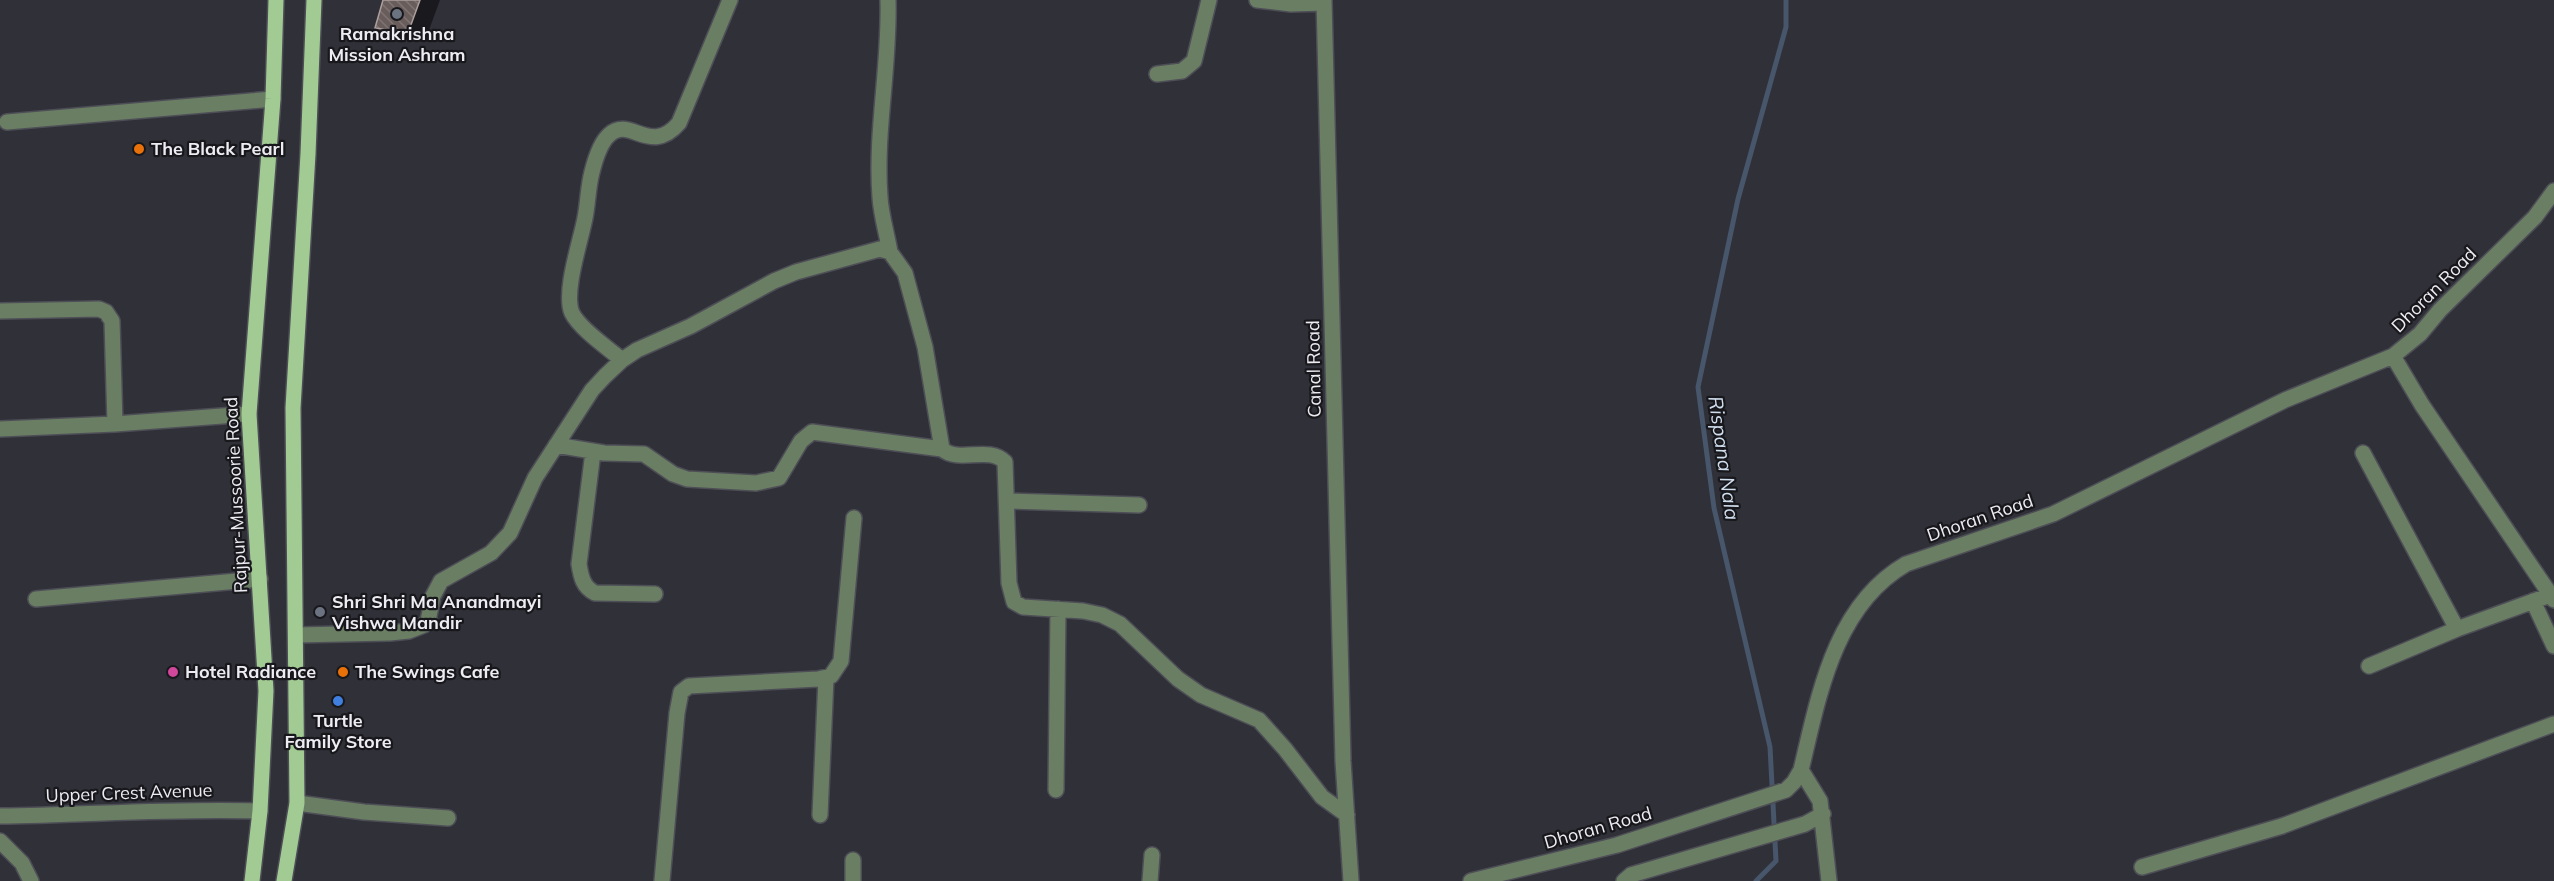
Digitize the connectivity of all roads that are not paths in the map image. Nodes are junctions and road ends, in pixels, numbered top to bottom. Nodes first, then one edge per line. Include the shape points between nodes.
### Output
1 (276, 0) edge
2 (314, 0) edge
3 (730, 0) edge
4 (888, 0) edge
5 (1209, 0) edge
6 (1257, 0) edge
7 (1324, 1) edge
8 (1156, 74) dead end
9 (273, 99) junction
10 (7, 122) dead end
11 (2553, 195) edge
12 (890, 252) junction
13 (0, 311) edge
14 (2393, 356) junction
15 (622, 360) junction
16 (249, 414) junction
17 (115, 424) junction
18 (0, 429) edge
19 (556, 445) junction
20 (942, 449) junction
21 (592, 452) junction
22 (2363, 453) dead end
23 (1008, 501) junction
24 (1139, 505) dead end
25 (854, 518) dead end
26 (260, 579) junction
27 (655, 594) dead end
28 (36, 598) dead end
29 (2552, 598) edge
30 (2533, 602) junction
31 (1058, 609) junction
32 (2457, 628) junction
33 (297, 635) junction
34 (2554, 646) edge
35 (2369, 666) dead end
36 (826, 678) junction
37 (2554, 724) edge
38 (1801, 770) junction
39 (1056, 790) dead end
40 (297, 803) junction
41 (260, 811) junction
42 (1823, 814) junction
43 (820, 815) dead end
44 (1347, 815) junction
45 (0, 816) edge
46 (448, 818) dead end
47 (0, 841) edge
48 (1152, 855) dead end
49 (853, 860) dead end
50 (2142, 867) dead end
51 (1628, 878) edge
52 (31, 881) edge
53 (252, 881) edge
54 (284, 881) edge
55 (662, 881) edge
56 (853, 881) edge
57 (1150, 881) edge
58 (1351, 881) edge
59 (1471, 881) edge
60 (1829, 881) edge

1 - 9 main road, Rajpur-Mussoorie Road
2 - 33 main road via 293,408
3 - 15 street via 679,123 666,136 657,137 623,128 616,130 603,142 592,172 570,305 586,329
4 - 12 street via 889,38 879,162 880,199
5 - 8 street via 1194,62 1182,71
6 - 7 street via 1291,4
7 - 44 street, Canal Road
9 - 10 street
9 - 16 main road, Rajpur-Mussoorie Road
11 - 14 street, Dhoran Road via 2420,334
12 - 15 street via 872,250 774,280
12 - 20 street via 905,273 925,347
13 - 17 street via 106,312 112,321
14 - 29 street via 2440,433
14 - 38 street, Dhoran Road via 2285,400 2053,514 1906,564 1888,574 1871,590 1837,645 1821,686
15 - 19 street via 592,390
16 - 17 street
16 - 26 main road, Rajpur-Mussoorie Road
17 - 18 street
19 - 21 street
19 - 33 street via 535,478 510,533 491,553 441,581 424,625 399,632
20 - 21 street via 812,432 801,441 779,478 756,483 687,479 644,454
20 - 23 street via 1002,459
21 - 27 street via 579,564 582,581 595,593
22 - 32 street
23 - 24 street
23 - 31 street via 1009,583 1014,602 1023,607
25 - 36 street via 841,662
26 - 28 street
26 - 41 main road, Rajpur-Mussoorie Road via 266,691
29 - 30 street
30 - 32 street
30 - 34 street
31 - 39 street
31 - 44 street via 1102,615 1120,624 1178,679 1218,703 1259,720 1322,797
32 - 35 street
33 - 40 main road
36 - 43 street
36 - 55 street via 689,686 681,692
37 - 50 street via 2282,826
38 - 42 street
38 - 59 street, Dhoran Road via 1786,790 1617,845
40 - 46 street
40 - 54 main road
41 - 45 street, Upper Crest Avenue via 202,809
41 - 53 main road, Rajpur-Mussoorie Road
42 - 51 street via 1805,824
42 - 60 street
44 - 58 street, Canal Road
47 - 52 street via 22,863
48 - 57 street
49 - 56 street

